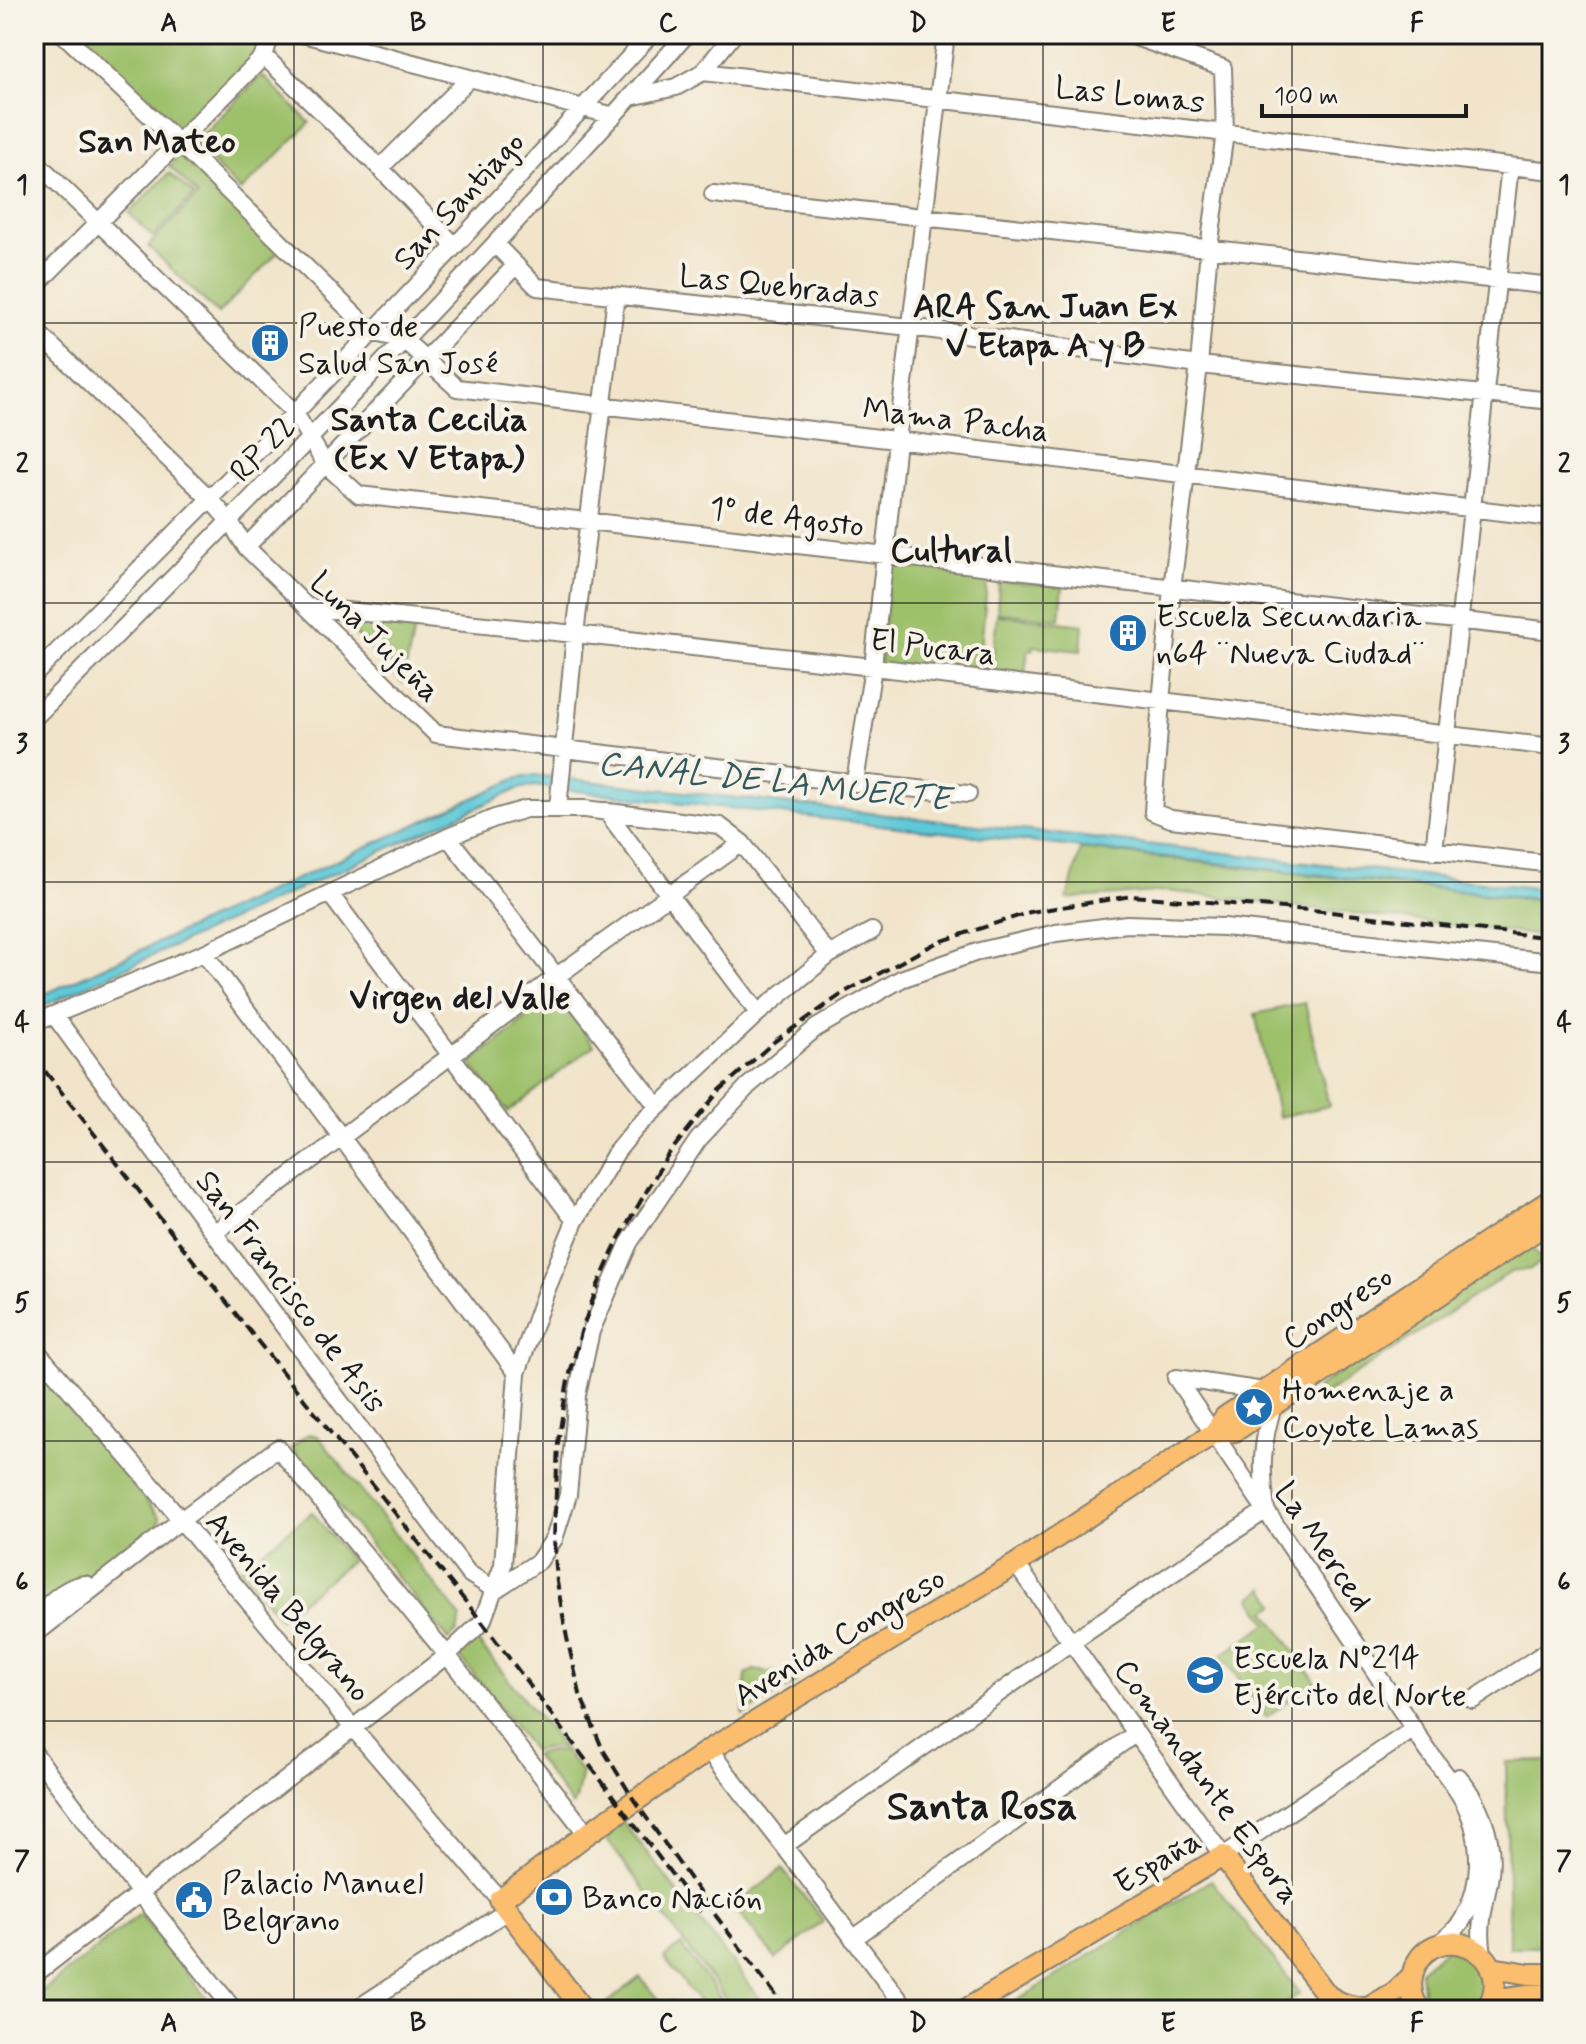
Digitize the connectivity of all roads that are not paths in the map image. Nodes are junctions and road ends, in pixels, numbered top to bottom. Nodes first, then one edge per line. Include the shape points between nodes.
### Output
1 (63, 34) edge
2 (271, 34) edge
3 (303, 34) edge
4 (651, 34) edge
5 (687, 34) edge
6 (734, 34) edge
7 (946, 34) edge
8 (1127, 34) edge
9 (264, 56) junction
10 (703, 72) junction
11 (470, 78) junction
12 (635, 96) dead end
13 (938, 100) junction
14 (582, 108) junction
15 (614, 116) junction
16 (1225, 133) junction
17 (178, 142) junction
18 (34, 160) edge
19 (1510, 166) junction
20 (380, 168) junction
21 (1552, 171) edge
22 (713, 194) dead end
23 (923, 216) junction
24 (99, 223) junction
25 (495, 244) junction
26 (455, 246) junction
27 (1209, 248) junction
28 (516, 265) junction
29 (1498, 280) junction
30 (1552, 286) edge
31 (34, 287) edge
32 (616, 296) junction
33 (910, 327) junction
34 (34, 329) edge
35 (372, 332) junction
36 (404, 340) junction
37 (426, 360) junction
38 (1199, 365) junction
39 (1484, 393) junction
40 (1552, 401) edge
41 (603, 406) junction
42 (295, 413) junction
43 (310, 438) junction
44 (897, 441) junction
45 (325, 464) junction
46 (1186, 474) junction
47 (210, 499) junction
48 (1471, 509) junction
49 (1552, 518) edge
50 (588, 521) junction
51 (230, 522) junction
52 (246, 547) junction
53 (884, 555) junction
54 (1172, 589) junction
55 (307, 607) junction
56 (1460, 621) junction
57 (1552, 631) edge
58 (575, 634) junction
59 (873, 667) junction
60 (34, 675) edge
61 (1161, 701) junction
62 (34, 718) edge
63 (1446, 736) junction
64 (1552, 747) edge
65 (563, 749) junction
66 (855, 782) junction
67 (968, 794) dead end
68 (558, 801) junction
69 (606, 811) junction
70 (448, 837) junction
71 (742, 843) junction
72 (1434, 851) junction
73 (1552, 864) edge
74 (330, 894) junction
75 (670, 896) junction
76 (872, 931) dead end
77 (204, 953) junction
78 (829, 955) junction
79 (1552, 962) edge
80 (557, 976) junction
81 (758, 1013) junction
82 (54, 1015) junction
83 (34, 1023) edge
84 (451, 1056) junction
85 (658, 1107) junction
86 (341, 1138) junction
87 (1552, 1199) edge
88 (1552, 1220) edge
89 (575, 1221) junction
90 (214, 1233) junction
91 (34, 1348) edge
92 (517, 1373) junction
93 (1268, 1398) junction
94 (1214, 1433) junction
95 (1266, 1510) junction
96 (181, 1520) junction
97 (1016, 1564) junction
98 (495, 1590) junction
99 (37, 1633) edge
100 (1071, 1642) junction
101 (1552, 1648) edge
102 (447, 1655) junction
103 (1473, 1700) dead end
104 (353, 1728) junction
105 (1414, 1729) junction
106 (1136, 1733) junction
107 (709, 1750) junction
108 (34, 1753) edge
109 (587, 1834) junction
110 (784, 1846) junction
111 (1223, 1856) junction
112 (140, 1893) junction
113 (504, 1906) junction
114 (853, 1939) junction
115 (1437, 1946) junction
116 (1488, 1961) junction
117 (1552, 1974) edge
118 (34, 1975) edge
119 (1411, 1977) junction
120 (1552, 1994) edge
121 (1489, 2005) edge
122 (1376, 2009) edge
123 (234, 2010) edge
124 (355, 2010) edge
125 (583, 2010) edge
126 (907, 2010) edge
127 (965, 2010) edge
128 (1420, 2010) edge

1 - 17 street
2 - 9 street
3 - 11 street
4 - 14 street, San Santiago
5 - 15 street, RP 22
6 - 10 street
7 - 13 street
8 - 16 street via 1223,68
9 - 17 street
9 - 20 street
10 - 12 street via 676,87
10 - 13 street, Las Lomas
11 - 14 street
11 - 20 street
13 - 16 street, Las Lomas
13 - 23 street
14 - 15 street
14 - 26 street, San Santiago
15 - 25 street, RP 22
16 - 19 street, Las Lomas
16 - 27 street
17 - 24 street
17 - 35 street
18 - 24 street, 1º de Agosto
19 - 21 street, Las Lomas
19 - 29 street
20 - 26 street
22 - 23 street
23 - 27 street
23 - 33 street
24 - 31 street
24 - 42 street, 1º de Agosto
25 - 28 street, Las Quebradas
25 - 36 street, RP 22
26 - 35 street, San Santiago
27 - 29 street
27 - 38 street
28 - 32 street, Las Quebradas via 537,287
28 - 37 street
29 - 30 street
29 - 39 street
32 - 33 street, Las Quebradas
32 - 41 street
33 - 38 street, Las Quebradas
33 - 44 street
34 - 47 street, Luna Jujeña
35 - 36 street, Mama Pacha
35 - 42 street, San Santiago
36 - 37 street, Mama Pacha
36 - 43 street, RP 22
37 - 41 street, Mama Pacha via 457,388
37 - 45 street
38 - 39 street, Las Quebradas
38 - 46 street
39 - 40 street, Las Quebradas
39 - 48 street
41 - 44 street, Mama Pacha
41 - 50 street
42 - 43 street, 1º de Agosto
42 - 47 street, San Santiago
43 - 45 street, 1º de Agosto
43 - 51 street, RP 22
44 - 46 street, Mama Pacha
44 - 53 street
45 - 50 street, 1º de Agosto via 359,495
45 - 52 street
46 - 48 street, Mama Pacha
46 - 54 street
47 - 51 street, Luna Jujeña
47 - 60 street, San Santiago
48 - 49 street, Mama Pacha
48 - 56 street
50 - 53 street, 1º de Agosto
50 - 58 street
51 - 52 street, Luna Jujeña
51 - 62 street, RP 22
52 - 55 street, Luna Jujeña
53 - 54 street, 1º de Agosto
53 - 59 street
54 - 56 street, 1º de Agosto
54 - 61 street
55 - 58 street, El Pucara
55 - 65 street, Luna Jujeña via 436,734
56 - 57 street, 1º de Agosto
56 - 63 street
58 - 59 street, El Pucara
58 - 65 street
59 - 61 street, El Pucara
59 - 66 street
61 - 63 street, El Pucara
61 - 72 street via 1153,812 1171,819
63 - 64 street, El Pucara
63 - 72 street
65 - 66 street, Luna Jujeña
65 - 68 street
66 - 67 street, Luna Jujeña
68 - 69 street
68 - 70 street
69 - 71 street via 720,826
69 - 75 street
70 - 74 street
70 - 80 street
71 - 75 street
71 - 78 street
72 - 73 street
74 - 77 street
74 - 84 street
75 - 80 street
75 - 81 street
76 - 78 street
77 - 82 street
77 - 86 street
78 - 81 street
79 - 98 street via 1224,927 1127,924 980,951 901,979 816,1028 748,1086 698,1140 629,1243 591,1331 577,1395 568,1495 554,1539 539,1561
80 - 84 street
80 - 85 street
81 - 85 street
82 - 83 street
82 - 90 street, San Francisco de Asis
84 - 86 street
84 - 89 street
85 - 89 street via 617,1151
86 - 90 street
86 - 92 street
87 - 93 main road, Congreso
88 - 93 main road, Congreso
89 - 92 street
90 - 98 street, San Francisco de Asis via 468,1573
91 - 96 street, Avenida Belgrano
92 - 98 street via 503,1565
93 - 94 main road, Congreso via 1235,1431
93 - 94 street, La Merced via 1176,1378
93 - 95 street via 1262,1476
94 - 95 street, La Merced
94 - 97 main road, Avenida Congreso
95 - 100 street
95 - 105 street, La Merced
96 - 99 street
96 - 102 street via 278,1448
96 - 104 street, Avenida Belgrano
97 - 100 street, Comandante Espora
97 - 107 main road, Avenida Congreso
98 - 102 street via 482,1622
100 - 106 street, Comandante Espora
100 - 110 street
101 - 103 street
102 - 104 street
102 - 109 street
104 - 112 street
104 - 113 street, Avenida Belgrano
105 - 111 street, España
105 - 115 street via 1460,1795 1479,1854 1462,1921
105 - 116 street via 1433,1744 1472,1794 1485,1822 1490,1860 1480,1924
106 - 111 street, Comandante Espora
106 - 114 street
107 - 109 main road, Avenida Congreso
107 - 110 street
108 - 112 street
109 - 113 main road, Avenida Congreso
110 - 114 street
111 - 122 main road, Comandante Espora via 1327,1995 1351,2007
111 - 127 main road, España
112 - 118 street
112 - 123 street
113 - 124 street
113 - 125 main road
114 - 126 street
115 - 116 main road via 1469,1945
115 - 119 main road, Comandante Espora via 1425,1953
116 - 117 main road via 1529,1974
116 - 121 main road via 1496,1984
119 - 122 main road, Comandante Espora
119 - 128 main road
120 - 121 main road

